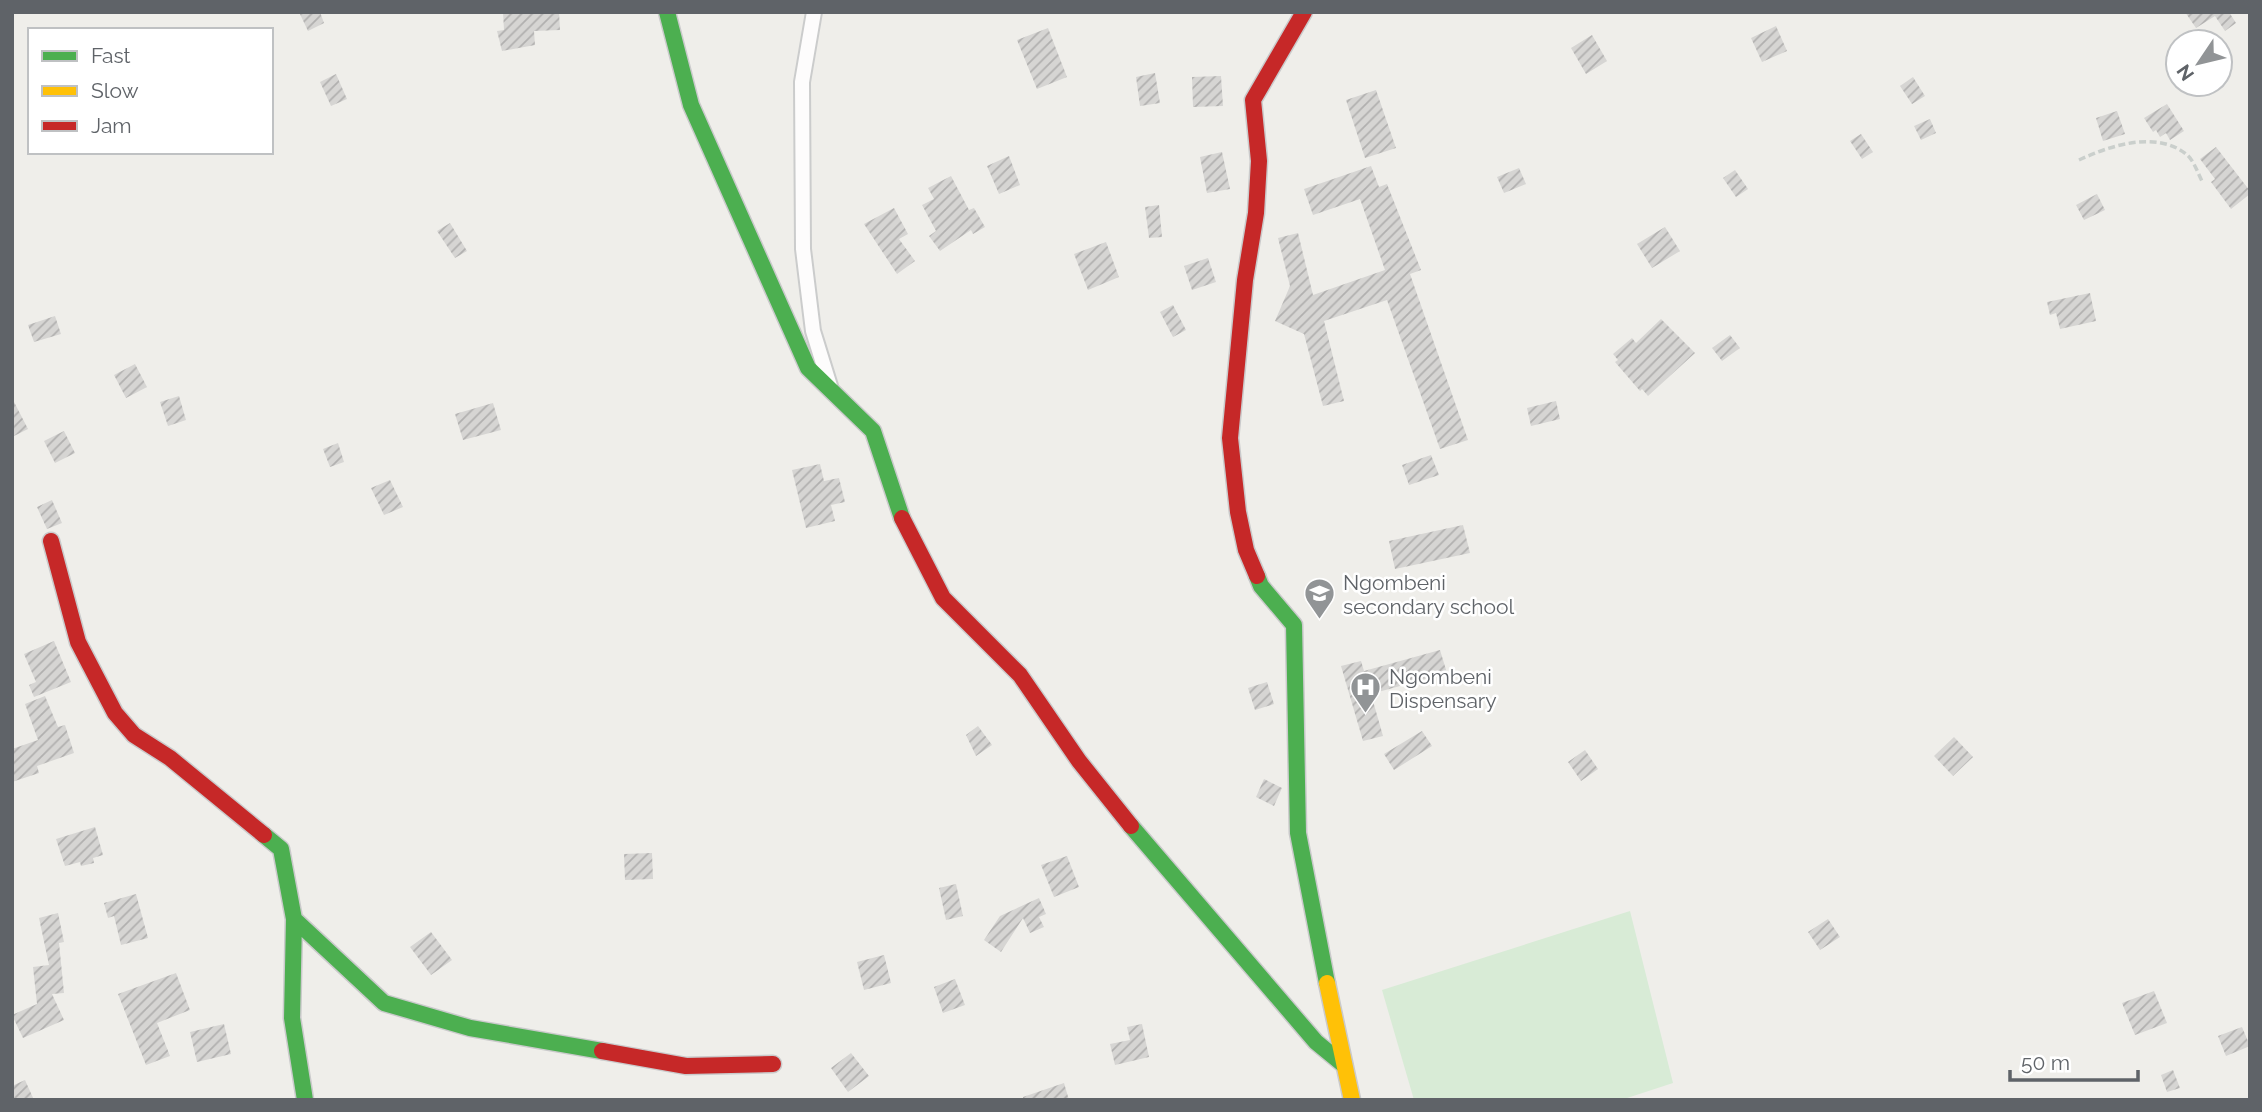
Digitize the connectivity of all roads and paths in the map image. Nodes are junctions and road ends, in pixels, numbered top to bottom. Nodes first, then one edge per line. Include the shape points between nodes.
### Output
1 (667, 12) edge
2 (814, 12) edge
3 (1304, 12) edge
4 (2079, 160) dead end
5 (2203, 183) dead end
6 (832, 391) junction
7 (51, 541) dead end
8 (294, 919) junction
9 (773, 1064) dead end
10 (1344, 1065) junction
11 (305, 1100) edge
12 (1352, 1100) edge

1 - 6 street via 691,105 808,368
2 - 6 street via 802,82 803,249 813,331
3 - 10 street via 1253,100 1259,161 1256,214 1230,438 1246,550 1261,586 1294,625 1298,833
4 - 5 path via 2132,141 2162,145 2186,154
6 - 10 street via 873,431 905,527 943,598 1020,675 1132,828 1316,1042
7 - 8 street via 59,587 89,668 120,719 282,849
8 - 9 street via 384,1003 470,1028 686,1066
8 - 11 street via 292,1018
10 - 12 street

